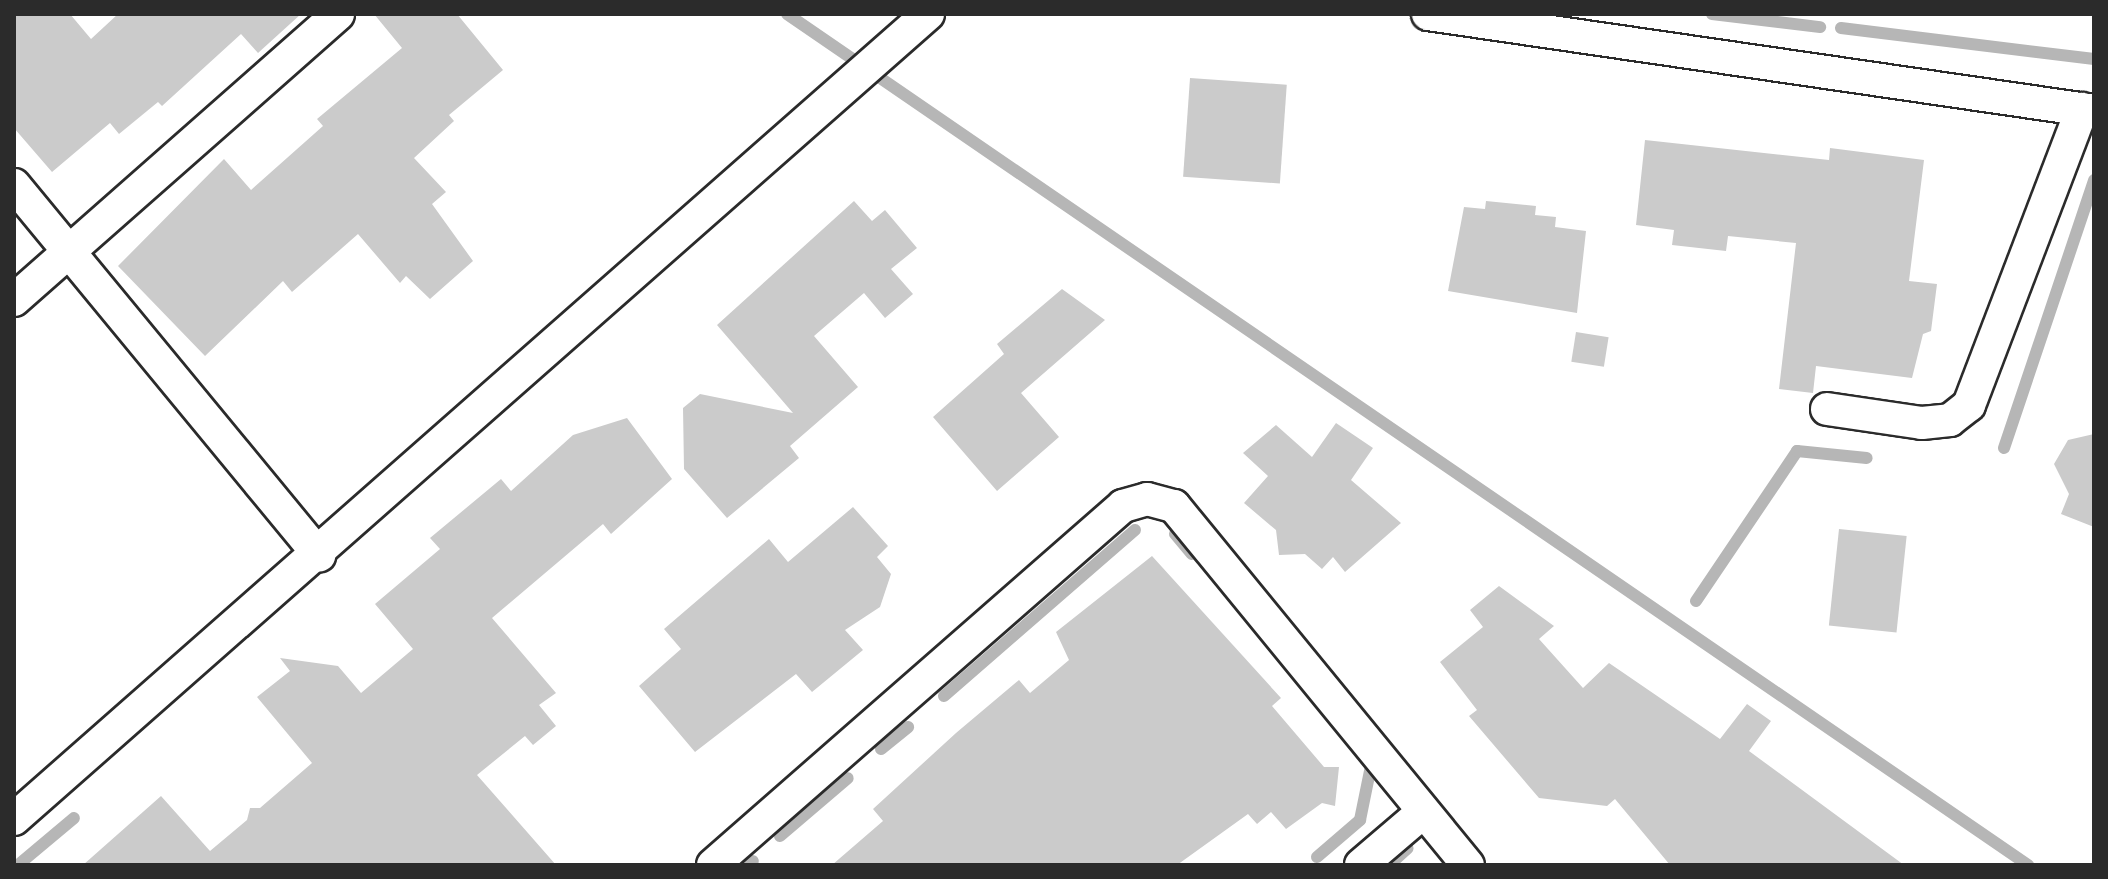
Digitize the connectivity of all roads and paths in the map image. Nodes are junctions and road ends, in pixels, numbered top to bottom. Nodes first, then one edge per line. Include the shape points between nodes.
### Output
1 (338, 14) edge
2 (928, 14) edge
3 (1428, 14) edge
4 (2088, 110) edge
5 (14, 185) edge
6 (73, 252) junction
7 (14, 300) edge
8 (1827, 409) dead end
9 (319, 555) junction
10 (1423, 812) junction
11 (14, 819) edge
12 (713, 865) edge
13 (1361, 865) edge
14 (1468, 865) edge

1 - 6 street
2 - 9 street
3 - 4 street
4 - 8 street via 1969,405 1950,420 1922,423
5 - 6 street
6 - 7 street
6 - 9 street
9 - 11 street
10 - 12 street via 1174,506 1147,499 1123,506
10 - 13 street
10 - 14 street

